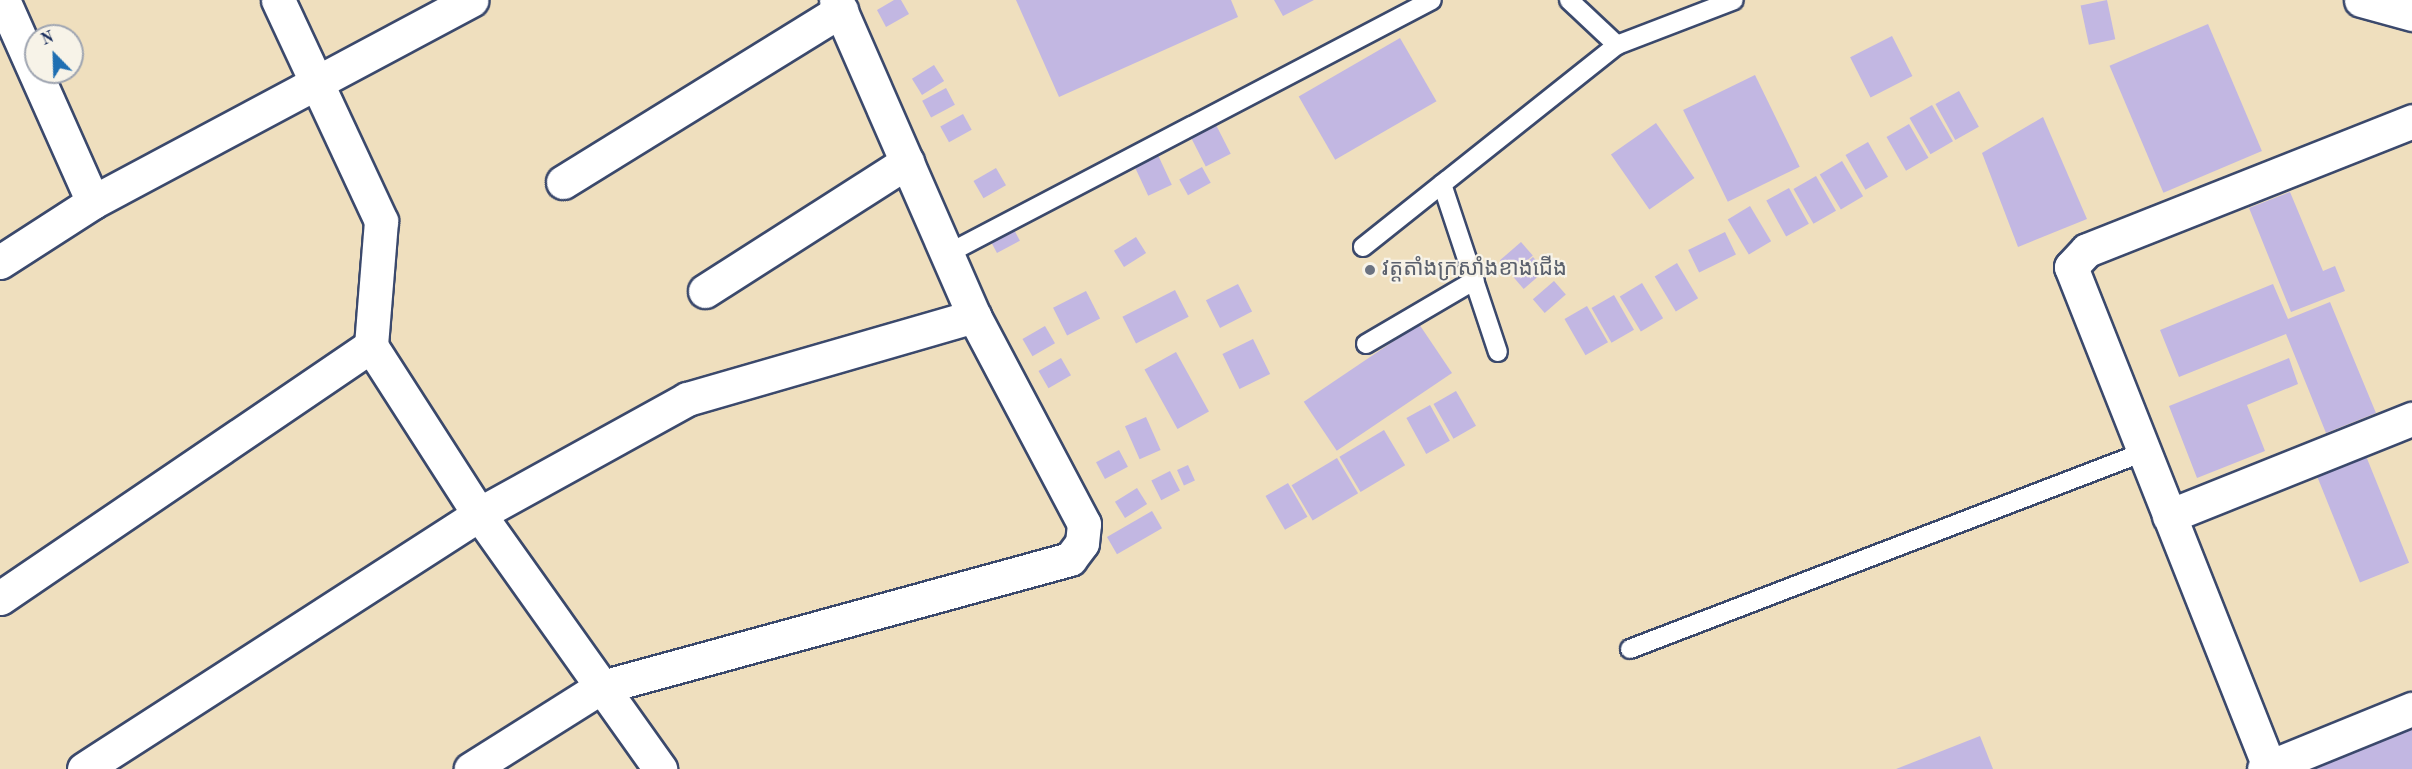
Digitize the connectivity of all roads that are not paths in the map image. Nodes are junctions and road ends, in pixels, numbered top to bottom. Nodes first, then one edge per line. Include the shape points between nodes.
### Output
1 (3, 0) edge
2 (278, 0) edge
3 (471, 0) edge
4 (1432, 0) edge
5 (1569, 0) edge
6 (1734, 0) edge
7 (839, 5) edge
8 (1617, 45) junction
9 (315, 82) junction
10 (2412, 121) edge
11 (907, 162) junction
12 (563, 182) dead end
13 (1442, 184) junction
14 (93, 202) junction
15 (1363, 247) dead end
16 (947, 254) junction
17 (0, 262) edge
18 (1475, 280) junction
19 (705, 291) dead end
20 (974, 316) junction
21 (1366, 344) dead end
22 (371, 346) junction
23 (1498, 352) dead end
24 (2412, 419) edge
25 (2144, 452) junction
26 (479, 514) junction
27 (2169, 516) junction
28 (0, 598) edge
29 (1630, 649) dead end
30 (601, 687) junction
31 (2412, 709) edge
32 (2267, 768) edge
33 (84, 769) edge
34 (471, 769) edge
35 (660, 769) edge

1 - 14 street
2 - 9 street
3 - 9 street
4 - 16 lane
5 - 8 lane
6 - 8 lane
7 - 11 street
7 - 12 street
8 - 13 lane
9 - 14 street
9 - 22 street via 381,221
10 - 25 street via 2087,250 2071,267
11 - 16 street
11 - 19 street
13 - 15 lane
13 - 18 lane
14 - 17 street
16 - 20 street
18 - 21 lane
18 - 23 lane
20 - 26 street via 687,399
20 - 30 street via 1084,524 1082,543 1070,559
22 - 26 street
22 - 28 street
24 - 27 street
25 - 27 street
25 - 29 lane
26 - 30 street
26 - 33 street
27 - 32 street
30 - 34 street
30 - 35 street
31 - 32 street

